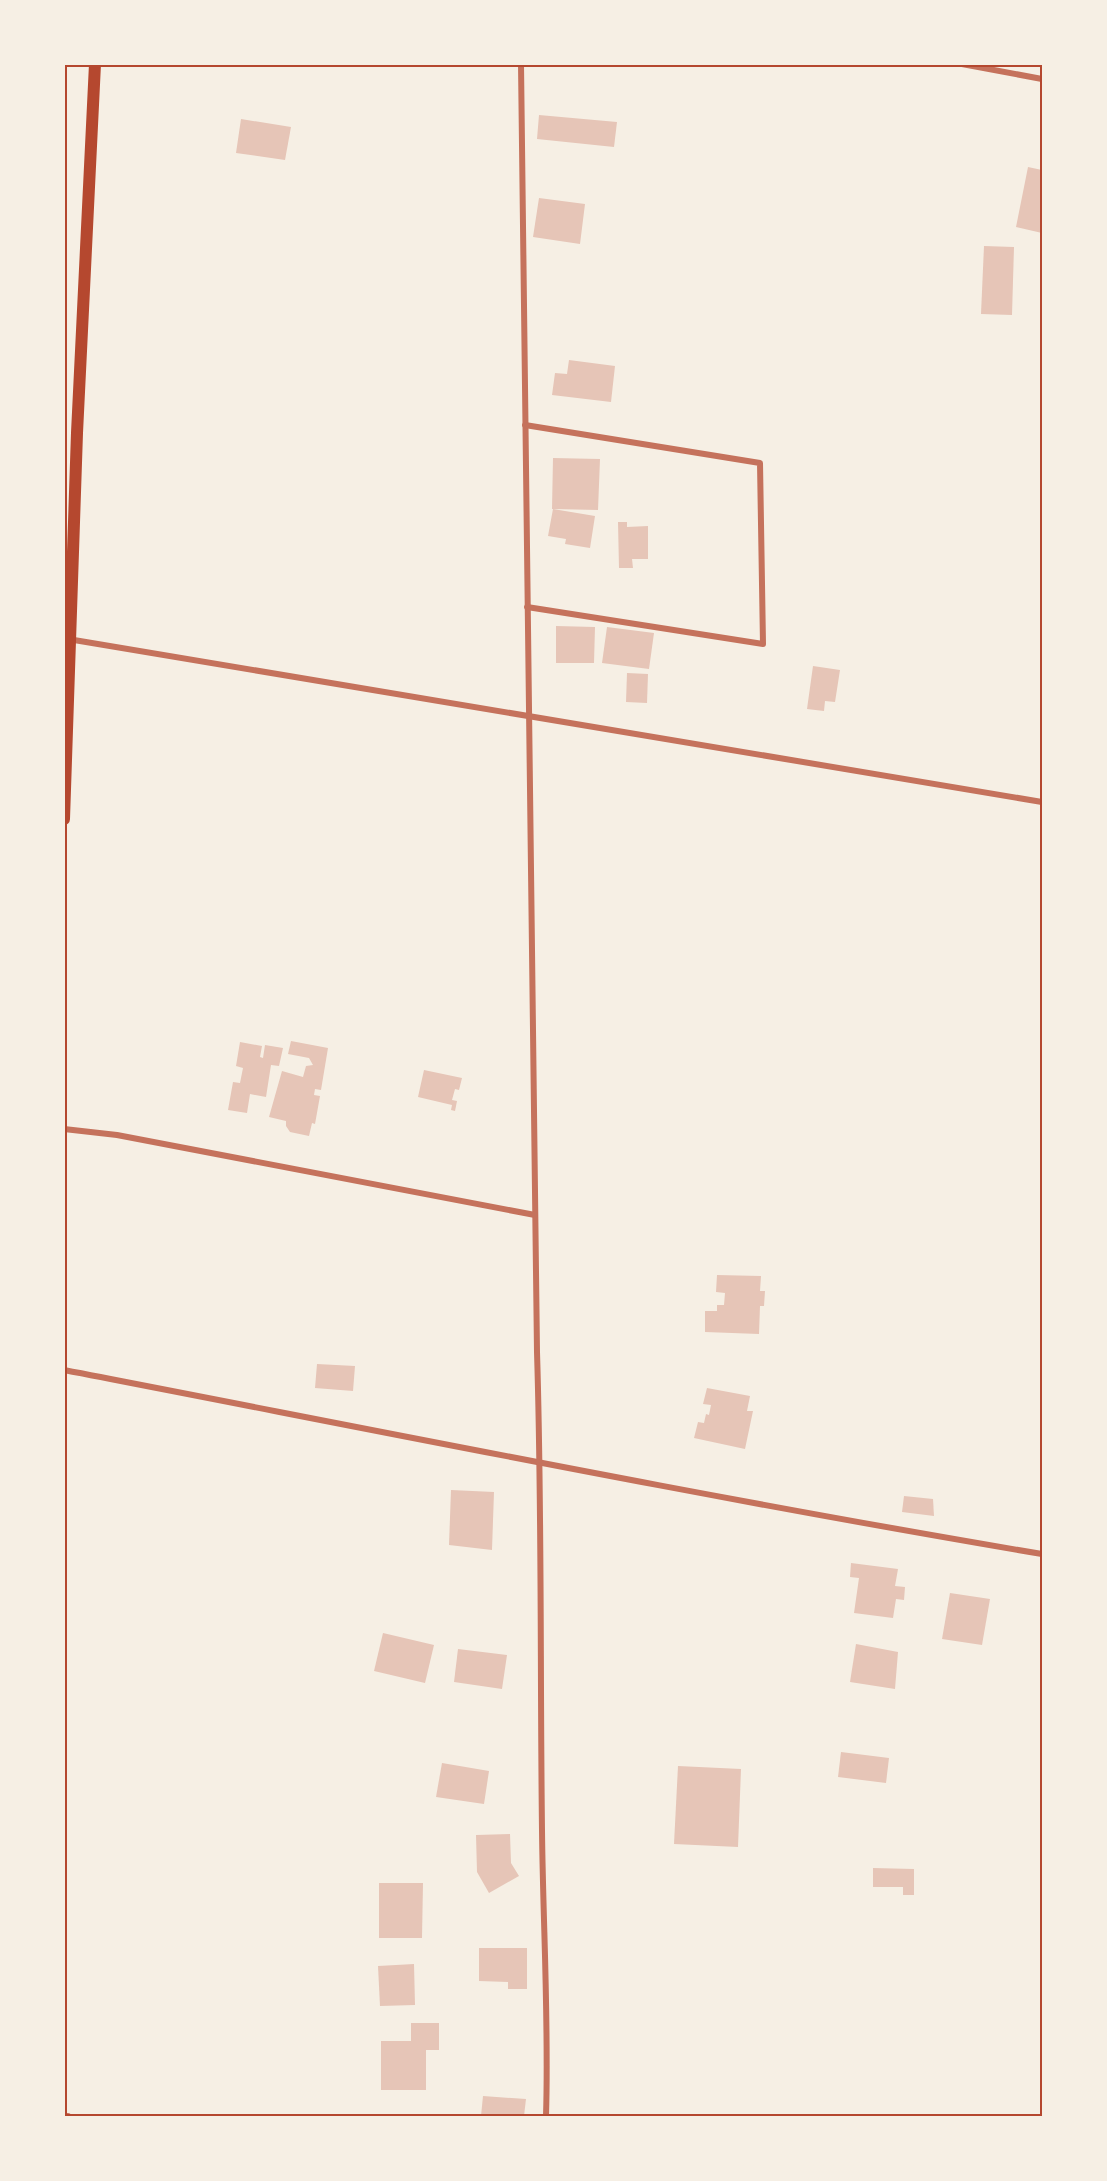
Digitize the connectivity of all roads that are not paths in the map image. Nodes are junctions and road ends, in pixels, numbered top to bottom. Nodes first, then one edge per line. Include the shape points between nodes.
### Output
1 (95, 64) edge
2 (521, 64) edge
3 (962, 64) edge
4 (1042, 79) edge
5 (525, 425) junction
6 (527, 607) junction
7 (68, 639) edge
8 (528, 716) junction
9 (1042, 802) edge
10 (64, 819) edge
11 (64, 1129) edge
12 (535, 1215) junction
13 (64, 1370) edge
14 (540, 1464) junction
15 (1042, 1554) edge
16 (546, 2116) edge

1 - 7 main road
2 - 5 street
3 - 4 street
5 - 6 street
5 - 6 street via 760,463 763,644
6 - 8 street
7 - 8 street
7 - 10 main road
8 - 9 street
8 - 12 street
11 - 12 street via 129,1137
12 - 14 street
13 - 14 street
14 - 15 street
14 - 16 street

